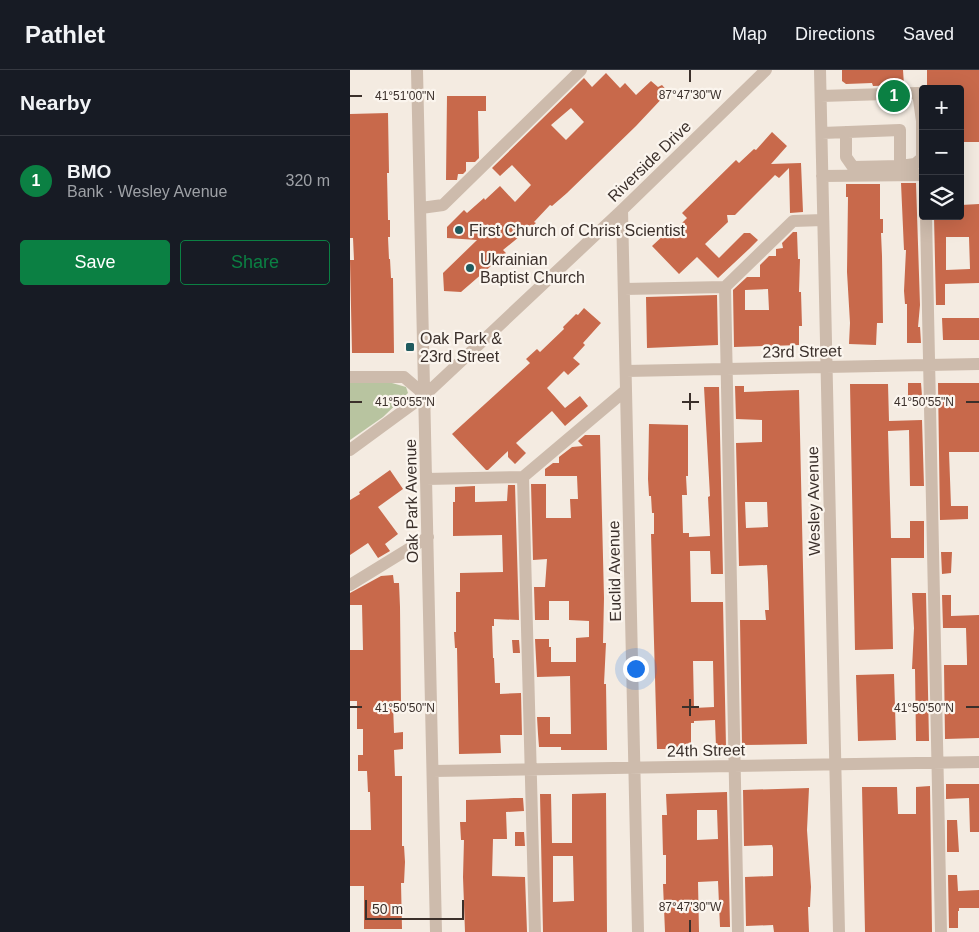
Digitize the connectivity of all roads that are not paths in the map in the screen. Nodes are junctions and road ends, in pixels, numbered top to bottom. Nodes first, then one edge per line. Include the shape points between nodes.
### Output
1 (418, 70) edge
2 (581, 70) edge
3 (766, 70) edge
4 (820, 70) edge
5 (821, 96) junction
6 (846, 132) junction
7 (822, 133) junction
8 (852, 171) junction
9 (900, 171) junction
10 (919, 174) edge
11 (822, 176) junction
12 (421, 208) junction
13 (622, 210) junction
14 (823, 220) junction
15 (926, 220) edge
16 (725, 287) junction
17 (624, 289) junction
18 (979, 364) edge
19 (929, 365) junction
20 (826, 367) junction
21 (726, 369) junction
22 (626, 371) junction
23 (350, 376) edge
24 (626, 390) junction
25 (425, 395) junction
26 (350, 450) edge
27 (523, 477) junction
28 (426, 479) junction
29 (428, 537) junction
30 (350, 585) edge
31 (937, 762) junction
32 (979, 762) edge
33 (835, 764) junction
34 (734, 766) junction
35 (634, 768) junction
36 (532, 769) junction
37 (433, 771) junction
38 (436, 932) edge
39 (535, 932) edge
40 (638, 932) edge
41 (738, 932) edge
42 (839, 932) edge
43 (941, 932) edge

1 - 12 street, Oak Park Avenue
2 - 12 street via 443,205
3 - 13 street, Riverside Drive
4 - 5 street, Wesley Avenue
5 - 7 street, Wesley Avenue
5 - 9 street via 918,93 922,158
6 - 7 street
6 - 8 street via 846,157
6 - 9 street via 900,130
7 - 11 street, Wesley Avenue
8 - 9 street
8 - 11 street
9 - 10 street
11 - 14 street, Wesley Avenue
12 - 25 street, Oak Park Avenue
13 - 17 street, Euclid Avenue
13 - 25 street, Riverside Drive
14 - 16 street via 793,221
14 - 20 street, Wesley Avenue
15 - 19 street
16 - 17 street
16 - 21 street
17 - 22 street, Euclid Avenue
18 - 19 street, 23rd Street
19 - 20 street, 23rd Street
19 - 31 street
20 - 21 street, 23rd Street
20 - 33 street, Wesley Avenue
21 - 22 street, 23rd Street
21 - 34 street
22 - 24 street, Euclid Avenue
23 - 25 street via 404,376
24 - 27 street
24 - 35 street, Euclid Avenue
25 - 26 street, Riverside Drive
25 - 28 street, Oak Park Avenue
27 - 28 street
27 - 36 street
28 - 29 street, Oak Park Avenue
29 - 30 street
29 - 37 street, Oak Park Avenue
31 - 32 street, 24th Street
31 - 33 street, 24th Street
31 - 43 street
33 - 34 street, 24th Street
33 - 42 street, Wesley Avenue
34 - 35 street, 24th Street
34 - 41 street
35 - 36 street, 24th Street
35 - 40 street, Euclid Avenue
36 - 37 street, 24th Street
36 - 39 street
37 - 38 street, Oak Park Avenue

